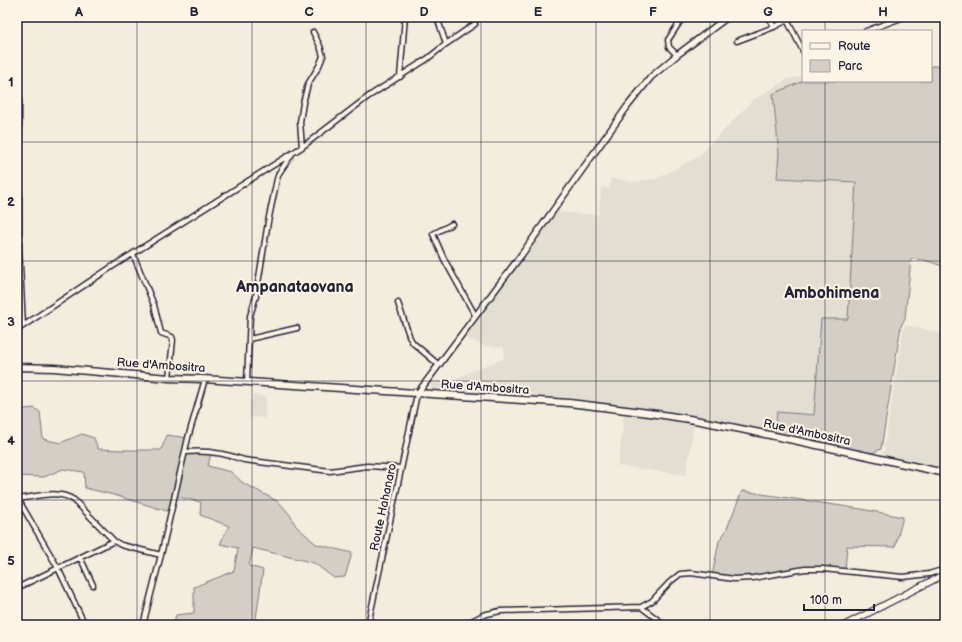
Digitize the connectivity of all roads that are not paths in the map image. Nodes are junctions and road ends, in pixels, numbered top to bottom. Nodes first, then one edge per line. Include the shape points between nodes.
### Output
1 (405, 17) edge
2 (437, 17) edge
3 (683, 17) edge
4 (730, 17) edge
5 (769, 17) edge
6 (793, 17) edge
7 (904, 17) edge
8 (787, 20) junction
9 (475, 24) dead end
10 (774, 27) junction
11 (869, 30) edge
12 (313, 32) dead end
13 (737, 41) dead end
14 (446, 44) junction
15 (802, 49) edge
16 (677, 55) junction
17 (400, 77) junction
18 (18, 97) dead end
19 (302, 147) junction
20 (294, 152) junction
21 (452, 224) dead end
22 (133, 254) junction
23 (398, 302) dead end
24 (475, 315) junction
25 (23, 325) junction
26 (297, 328) dead end
27 (17, 330) edge
28 (249, 339) junction
29 (439, 365) junction
30 (17, 367) edge
31 (169, 378) junction
32 (205, 379) junction
33 (247, 382) junction
34 (417, 394) junction
35 (185, 452) junction
36 (401, 468) junction
37 (945, 473) edge
38 (17, 499) edge
39 (114, 541) junction
40 (161, 555) junction
41 (80, 557) junction
42 (58, 568) junction
43 (945, 569) edge
44 (945, 574) edge
45 (94, 585) dead end
46 (17, 588) edge
47 (641, 607) junction
48 (85, 625) edge
49 (143, 625) edge
50 (368, 625) edge
51 (464, 625) edge
52 (665, 625) edge
53 (845, 625) edge

1 - 17 street
2 - 14 street
3 - 16 street via 668,40 669,47
4 - 16 street
5 - 10 street
6 - 8 street
7 - 11 street
8 - 10 street
8 - 15 street
9 - 14 street
10 - 13 street
12 - 19 street via 323,56 308,84 303,103 300,122
14 - 17 street
16 - 24 street via 651,77 627,107
17 - 19 street
18 - 25 street via 19,247
19 - 20 street
20 - 22 street
20 - 28 street via 277,180 250,316
21 - 24 street via 434,234 444,259
22 - 25 street
22 - 31 street via 154,305 161,333 172,337 173,340
23 - 29 street via 413,343
24 - 29 street
25 - 27 street
26 - 28 street
28 - 33 street
29 - 34 street
30 - 31 main road, Rue d'Ambositra
31 - 32 main road, Rue d'Ambositra
32 - 33 main road, Rue d'Ambositra
32 - 35 street
33 - 34 main road, Rue d'Ambositra
34 - 36 street, Route Hahanaro
34 - 37 main road, Rue d'Ambositra via 569,403 639,411 779,437
35 - 36 street via 231,455 244,460 330,471 367,466
35 - 40 street
36 - 50 street, Route Hahanaro
38 - 39 street via 55,494 70,497
38 - 42 street
39 - 40 street
39 - 41 street
40 - 49 street
41 - 42 street
41 - 45 street
42 - 46 street
42 - 48 street
43 - 47 street via 930,574 903,576 823,569 805,569 734,579 691,573 680,574 652,601
44 - 53 main road
47 - 51 street via 500,611 483,615
47 - 52 street

